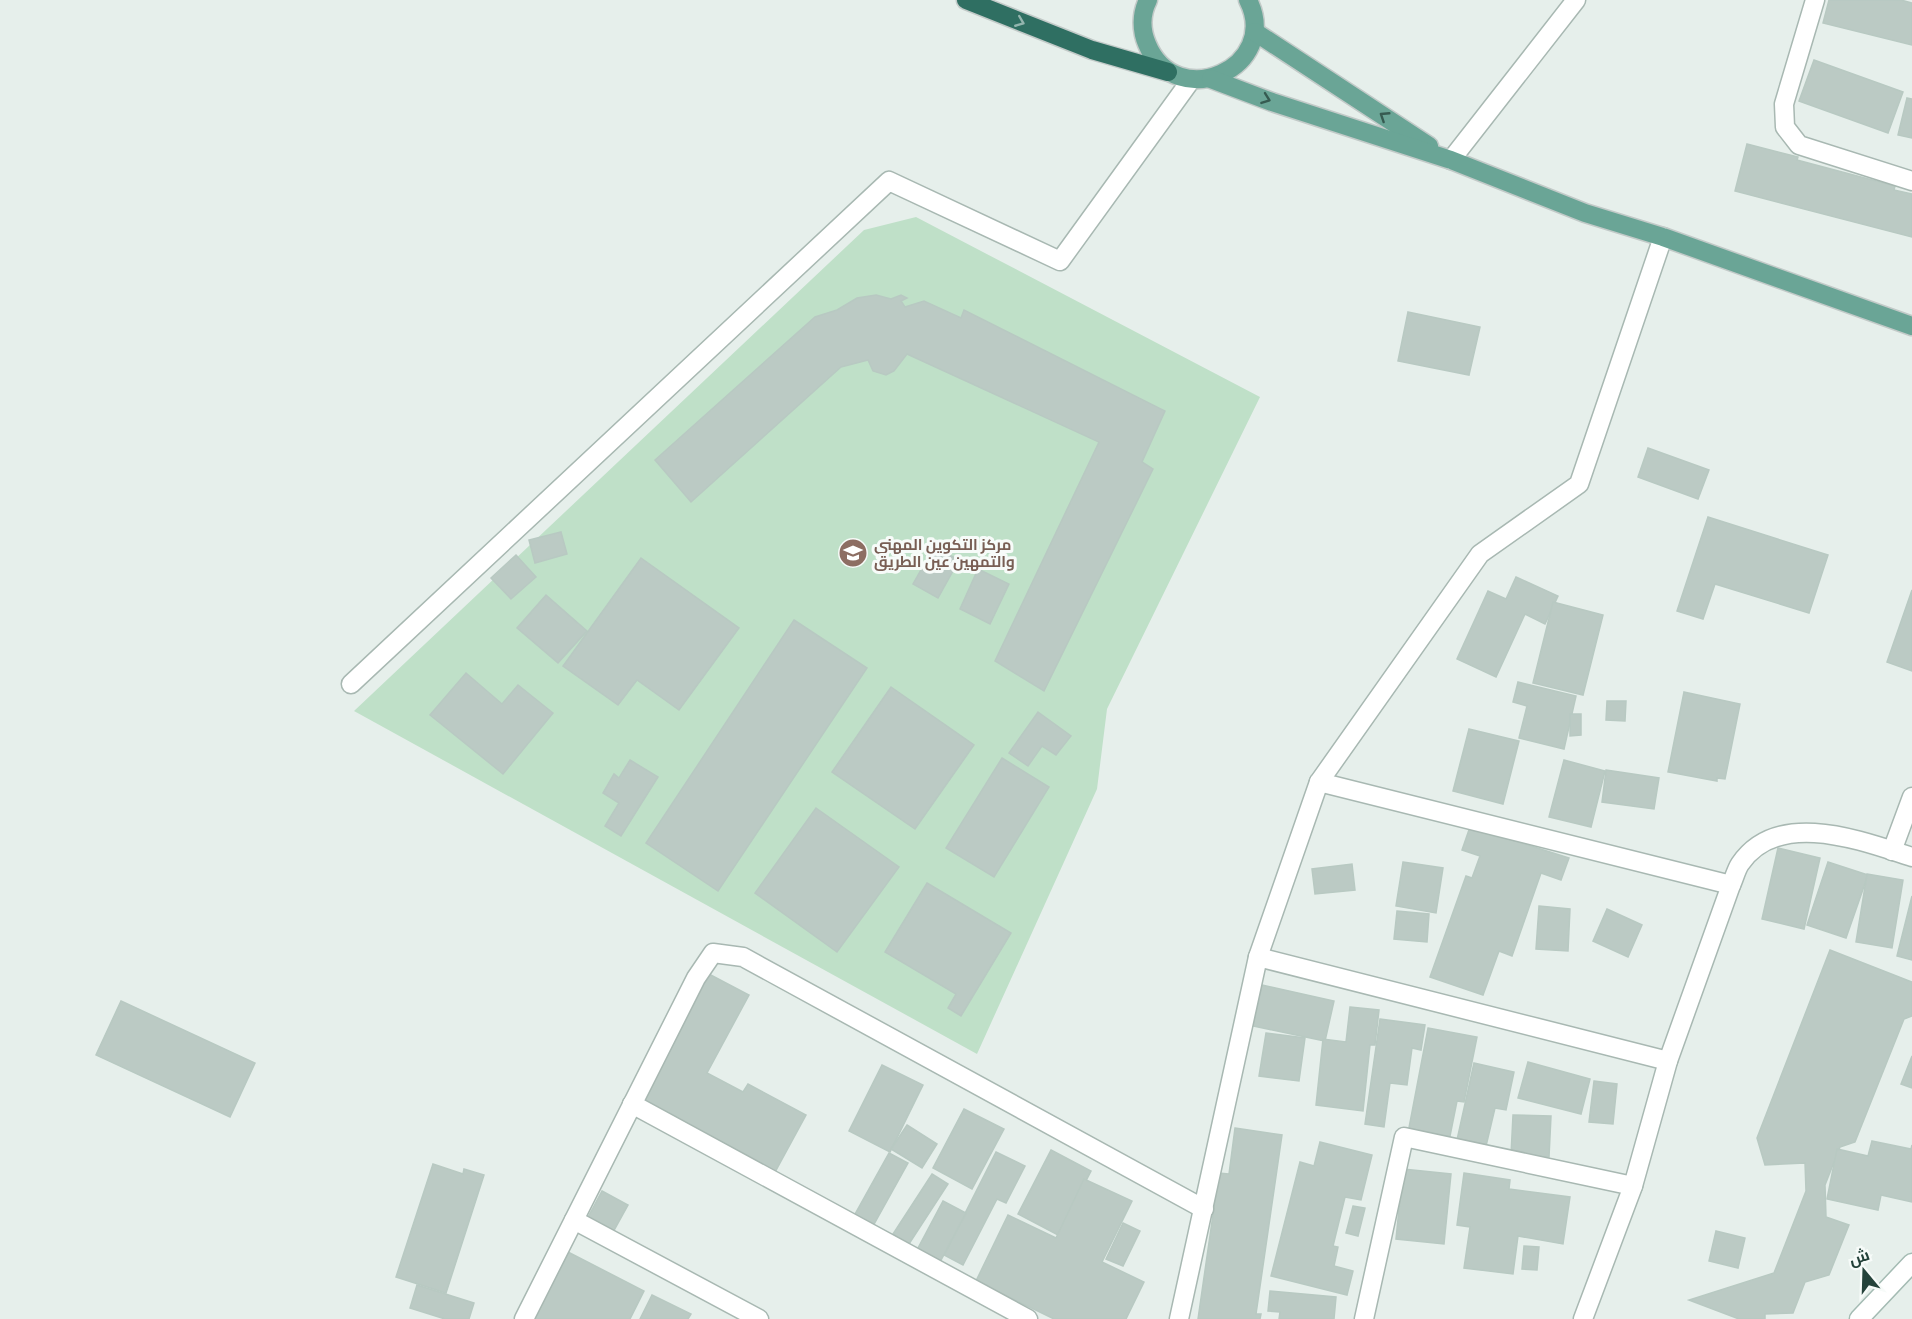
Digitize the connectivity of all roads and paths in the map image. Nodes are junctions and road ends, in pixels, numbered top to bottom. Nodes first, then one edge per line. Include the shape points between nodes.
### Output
1 (966, 0) edge
2 (1148, 0) edge
3 (1576, 0) edge
4 (1815, 0) edge
5 (1254, 4) edge
6 (1255, 32) junction
7 (1168, 72) junction
8 (1211, 79) junction
9 (1191, 80) junction
10 (1451, 160) junction
11 (1912, 181) edge
12 (1663, 237) junction
13 (1912, 326) edge
14 (351, 684) dead end
15 (1319, 782) junction
16 (1912, 797) edge
17 (1892, 851) junction
18 (1912, 857) edge
19 (1731, 885) junction
20 (1258, 957) junction
21 (1668, 1061) junction
22 (632, 1104) junction
23 (1633, 1186) junction
24 (1204, 1209) junction
25 (574, 1220) junction
26 (1912, 1263) edge
27 (524, 1319) edge
28 (759, 1319) edge
29 (1028, 1319) edge
30 (1179, 1319) edge
31 (1364, 1319) edge
32 (1583, 1319) edge
33 (1859, 1319) edge

1 -> 7 highway via 1092,50
2 - 7 main road via 1142,33 1151,55
3 - 10 street
4 - 11 street via 1784,104 1785,127 1799,145
5 - 6 main road
6 - 8 main road via 1247,53 1231,70
10 -> 6 main road
7 - 9 main road
8 - 9 main road
8 -> 10 main road
9 - 14 street via 1060,261 889,181
10 - 12 main road via 1585,213
12 - 13 main road
12 - 15 street via 1579,484 1480,554
15 - 19 street
15 - 20 street
16 - 17 street
17 - 18 street
17 - 19 street via 1822,833 1786,833 1762,844 1740,864
19 - 21 street
20 - 21 street
20 - 24 street
21 - 23 street
22 - 24 street via 696,978 713,953 742,957
22 - 25 street
22 - 29 street
23 - 31 street via 1404,1137
23 - 32 street
24 - 30 street
25 - 27 street
25 - 28 street
26 - 33 street

